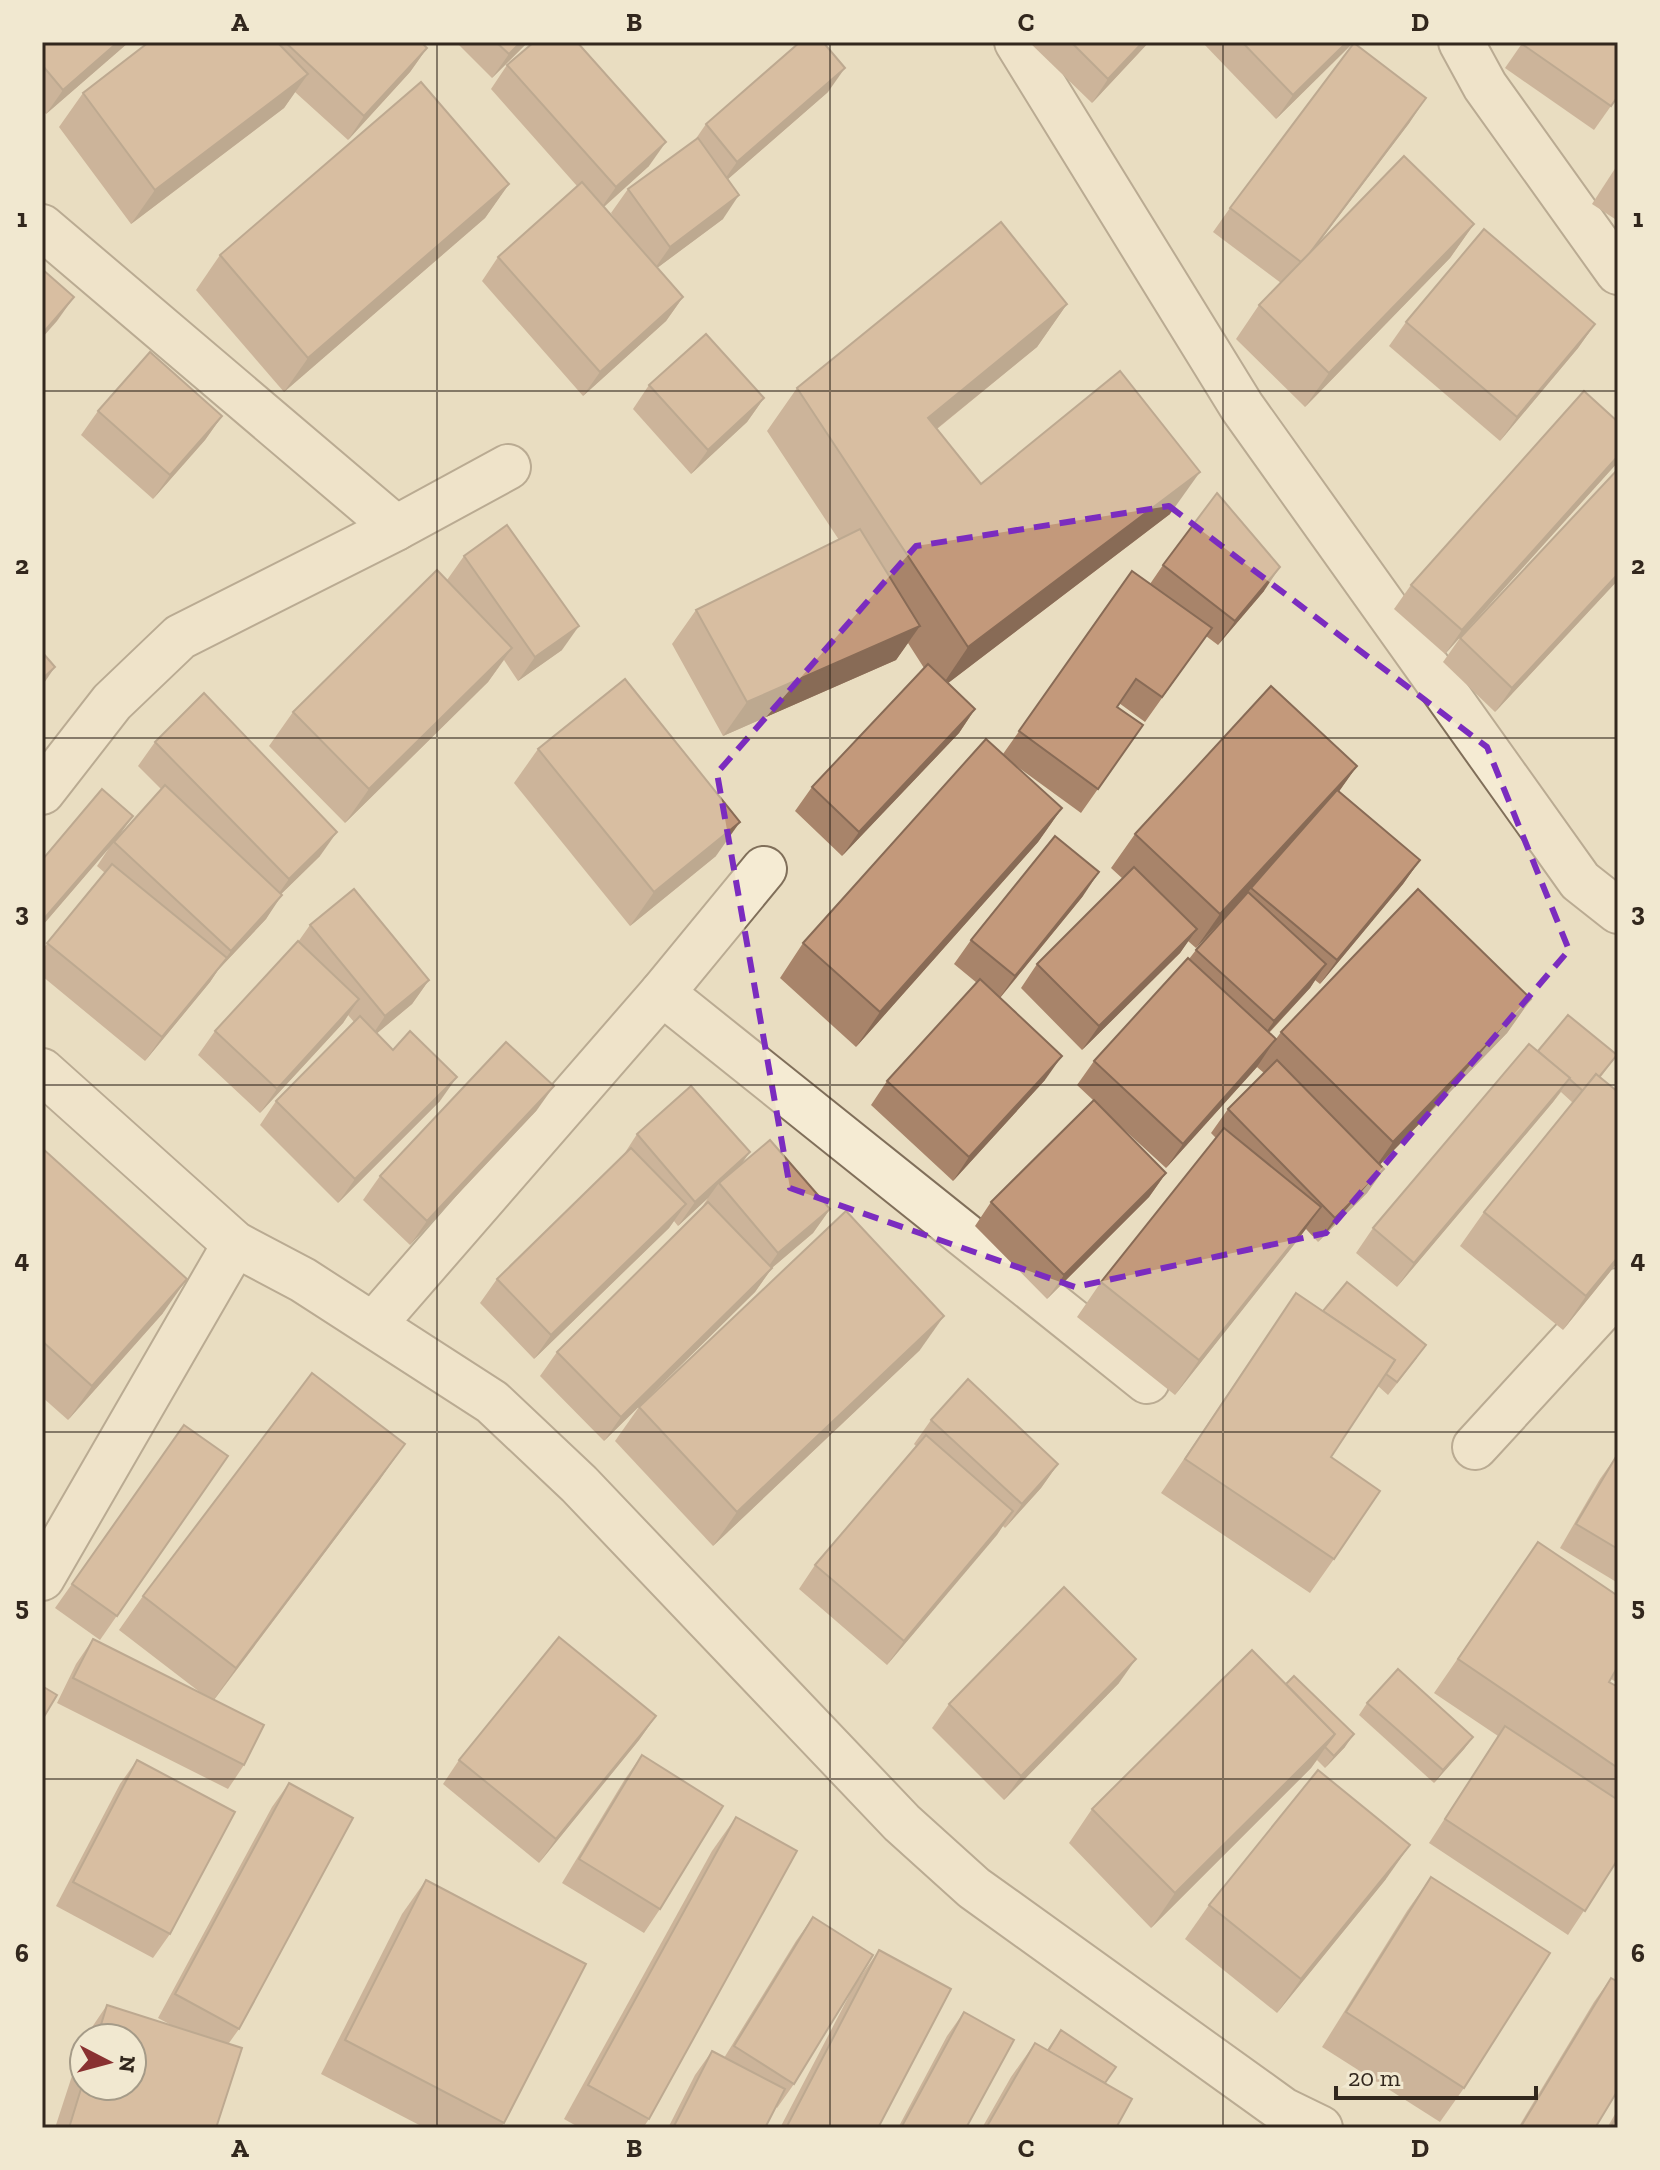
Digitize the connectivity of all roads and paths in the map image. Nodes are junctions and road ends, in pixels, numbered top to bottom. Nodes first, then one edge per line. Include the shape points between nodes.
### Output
1 (1017, 42) edge
2 (1461, 42) edge
3 (42, 227) edge
4 (1618, 272) edge
5 (508, 467) dead end
6 (396, 528) junction
7 (42, 792) edge
8 (764, 869) dead end
9 (1618, 911) edge
10 (662, 993) junction
11 (42, 1071) edge
12 (235, 1244) junction
13 (1618, 1291) edge
14 (374, 1324) junction
15 (1147, 1381) dead end
16 (1475, 1447) dead end
17 (42, 1578) edge
18 (1320, 2128) edge

1 - 9 street via 1242,407 1580,881
2 - 4 street via 1485,86
3 - 6 street
5 - 6 street
6 - 7 street via 180,637 112,702
8 - 10 street
10 - 14 street
10 - 15 street
11 - 12 street
12 - 14 street
12 - 17 street
13 - 16 street
14 - 18 street via 492,1402 579,1484 902,1823 974,1888 1283,2110

